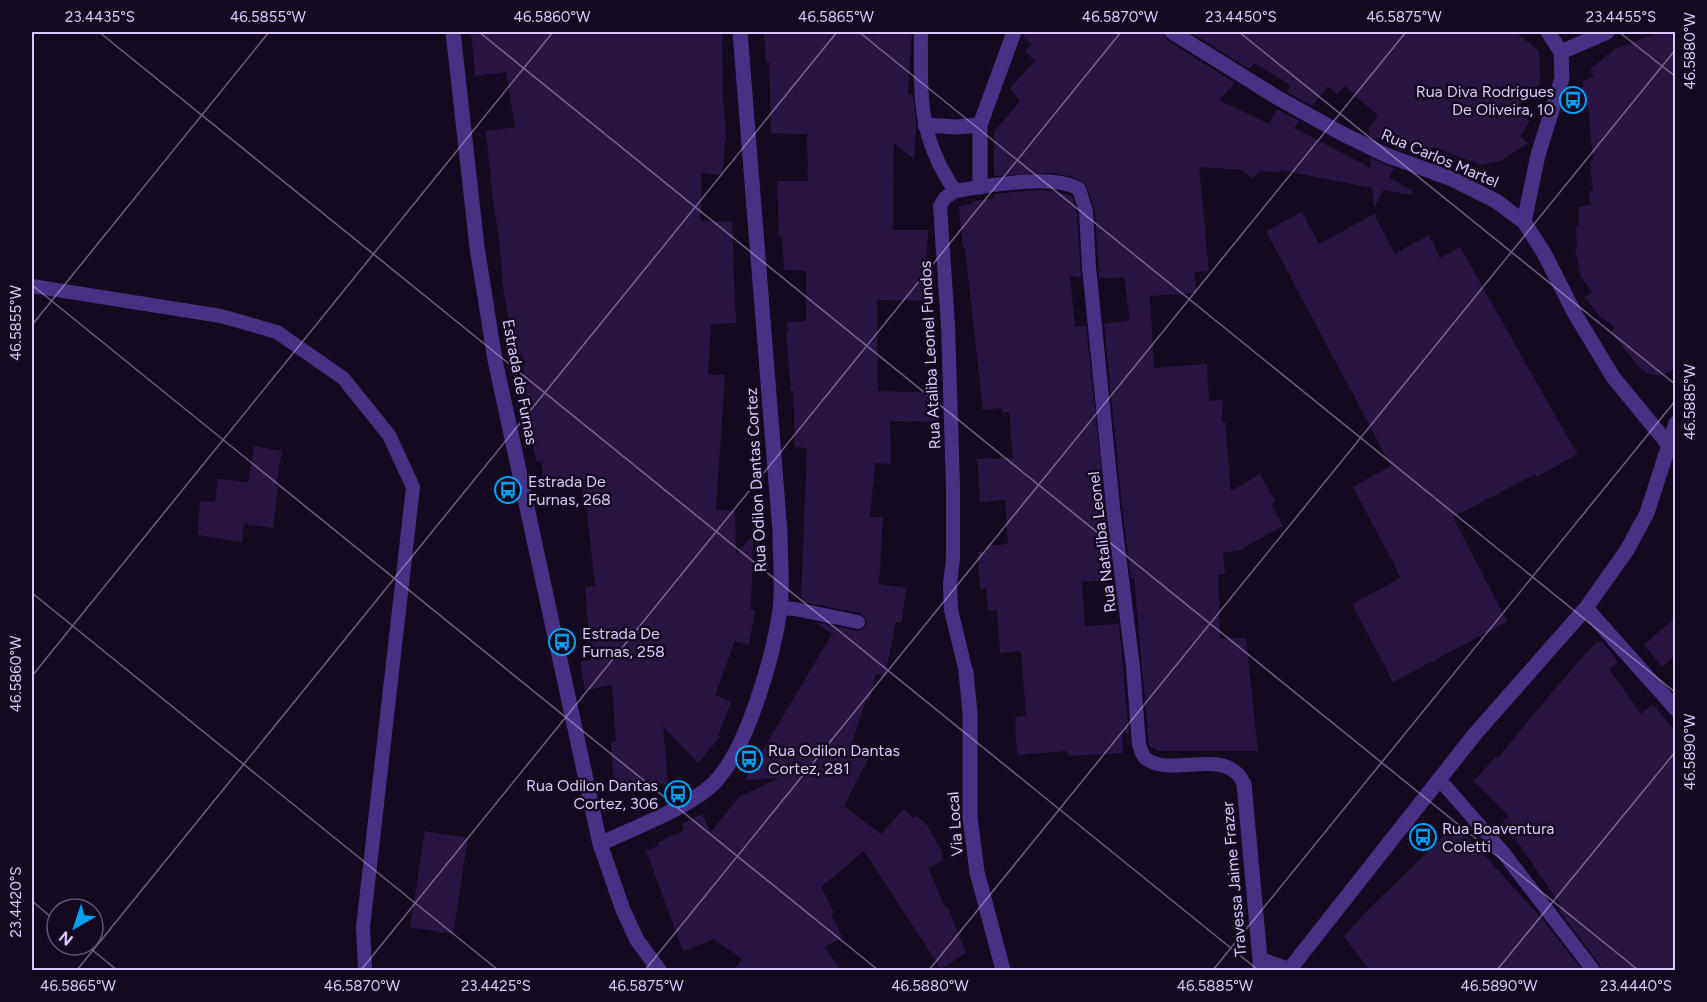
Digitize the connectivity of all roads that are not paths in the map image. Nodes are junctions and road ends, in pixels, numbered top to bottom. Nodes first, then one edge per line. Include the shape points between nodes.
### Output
1 (453, 32) edge
2 (740, 32) edge
3 (921, 32) edge
4 (1014, 32) edge
5 (1172, 32) edge
6 (1548, 32) edge
7 (1607, 32) edge
8 (1561, 52) junction
9 (925, 125) junction
10 (980, 125) junction
11 (980, 187) junction
12 (955, 191) junction
13 (1524, 222) junction
14 (32, 286) edge
15 (1676, 423) edge
16 (1668, 444) junction
17 (780, 608) junction
18 (1586, 608) junction
19 (858, 622) dead end
20 (966, 672) joint
21 (1676, 709) edge
22 (1439, 779) junction
23 (1244, 784) joint
24 (600, 844) junction
25 (1260, 965) edge
26 (364, 970) edge
27 (659, 970) edge
28 (1003, 970) edge
29 (1290, 970) edge
30 (1593, 970) edge

1 - 24 street, Estrada de Furnas via 477,247 495,360
2 - 17 street, Rua Odilon Dantas Cortez via 780,532
3 - 9 lane
4 - 10 street
5 - 13 street, Rua Carlos Martel via 1341,133 1386,155 1452,179 1496,201
6 - 8 street
7 - 8 street
8 - 13 street via 1562,78 1538,155
9 - 10 street
9 - 12 lane via 940,169
10 - 11 street
11 - 12 lane
11 - 23 lane, Rua Nataliba Leonel via 1042,181 1071,184 1079,189 1086,211 1138,744 1149,762 1221,765 1233,769
12 - 20 lane, Rua Ataliba Leonel Fundos via 940,206 953,475 951,610
13 - 16 street, Rua Carlos Martel via 1613,377
14 - 26 lane via 221,316 277,332 343,378 390,435 413,487 363,927
15 - 16 street
16 - 18 street via 1647,513 1627,550
17 - 19 lane
17 - 24 street, Rua Odilon Dantas Cortez via 766,673 743,739 728,768 694,798
18 - 21 street
18 - 22 street
20 - 28 street, Via Local via 970,816 977,872
22 - 29 street
22 - 30 lane via 1502,851
23 - 25 street, Travessa Jaime Frazer
24 - 27 street, Estrada de Furnas via 623,910
25 - 29 street

